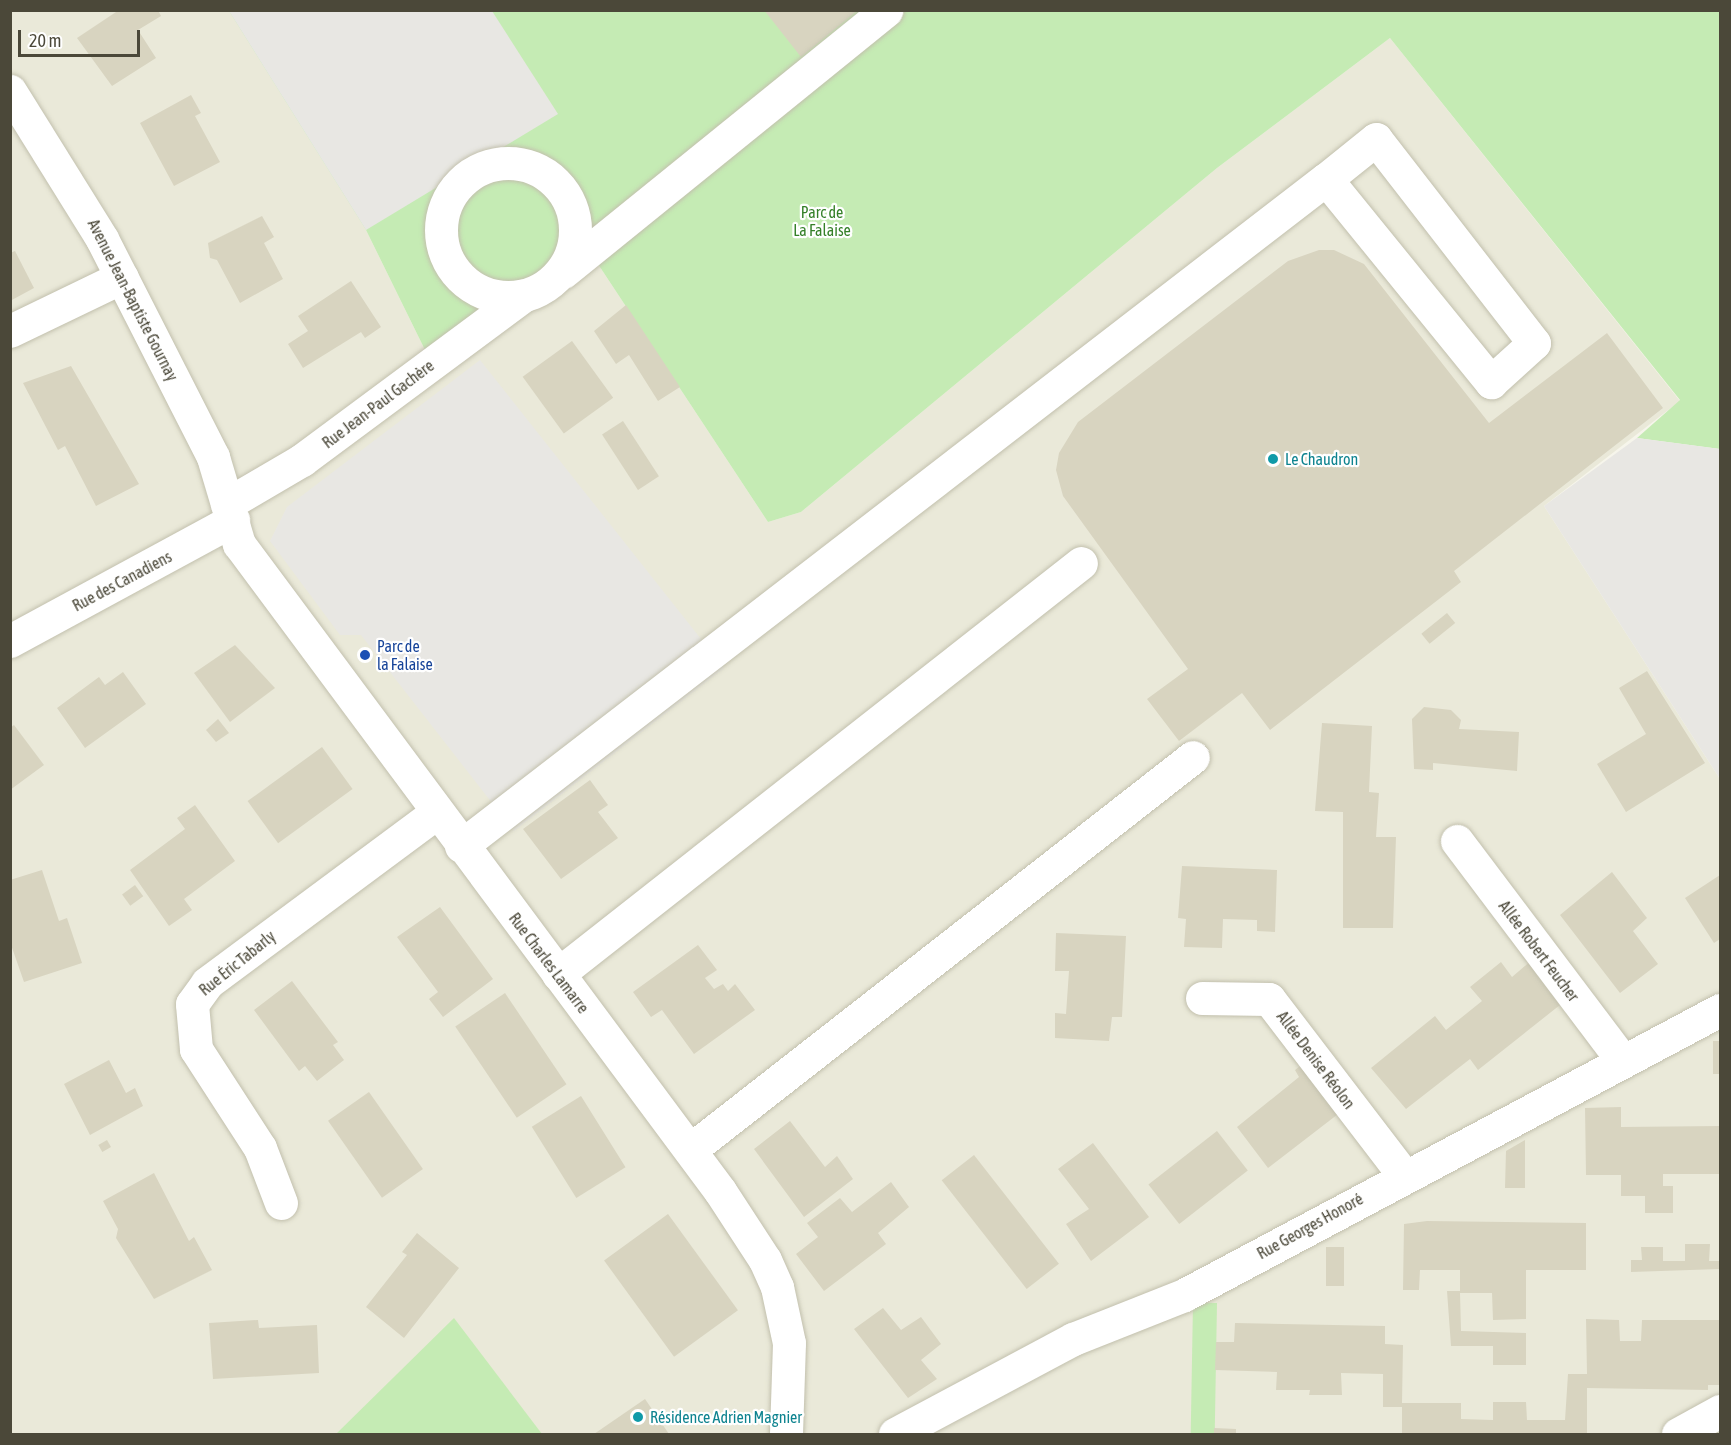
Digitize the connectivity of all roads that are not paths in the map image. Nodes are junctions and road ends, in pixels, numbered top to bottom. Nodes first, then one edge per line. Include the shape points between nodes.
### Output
1 (886, 10) edge
2 (10, 91) edge
3 (1326, 179) junction
4 (122, 277) junction
5 (556, 277) junction
6 (524, 296) junction
7 (10, 331) edge
8 (230, 512) junction
9 (1081, 563) dead end
10 (10, 641) edge
11 (1193, 757) dead end
12 (436, 813) junction
13 (1457, 841) dead end
14 (461, 846) junction
15 (558, 974) junction
16 (1202, 998) dead end
17 (1720, 1010) edge
18 (1622, 1060) junction
19 (690, 1150) junction
20 (1403, 1174) junction
21 (281, 1203) dead end
22 (1720, 1411) edge
23 (786, 1434) edge
24 (896, 1434) edge
25 (1678, 1434) edge

1 - 5 street
2 - 4 street, Avenue Jean-Baptiste Gournay
3 - 3 street via 1491,382 1534,343 1376,139
3 - 14 street
4 - 7 street
4 - 8 street, Avenue Jean-Baptiste Gournay via 213,457
5 - 6 street
5 - 6 street via 572,252 575,224 558,184 525,162 470,173 449,196 441,220 447,259 462,280 484,294
6 - 8 street, Rue Jean-Paul Gachère
8 - 10 street, Rue des Canadiens
8 - 12 street, Rue Charles Lamarre via 239,544
9 - 15 street
11 - 19 street
12 - 14 street, Rue Charles Lamarre
12 - 21 street, Rue Éric Tabarly via 207,982 192,1004 196,1049 260,1148
13 - 18 street, Allée Robert Feucher
14 - 15 street, Rue Charles Lamarre
15 - 19 street, Rue Charles Lamarre
16 - 20 street, Allée Denise Réolon via 1269,999
17 - 18 street, Rue Georges Honoré
18 - 20 street, Rue Georges Honoré
19 - 23 street, Rue Charles Lamarre via 746,1229 777,1287 789,1343
20 - 24 street, Rue Georges Honoré via 1184,1295 1073,1339
22 - 25 street

